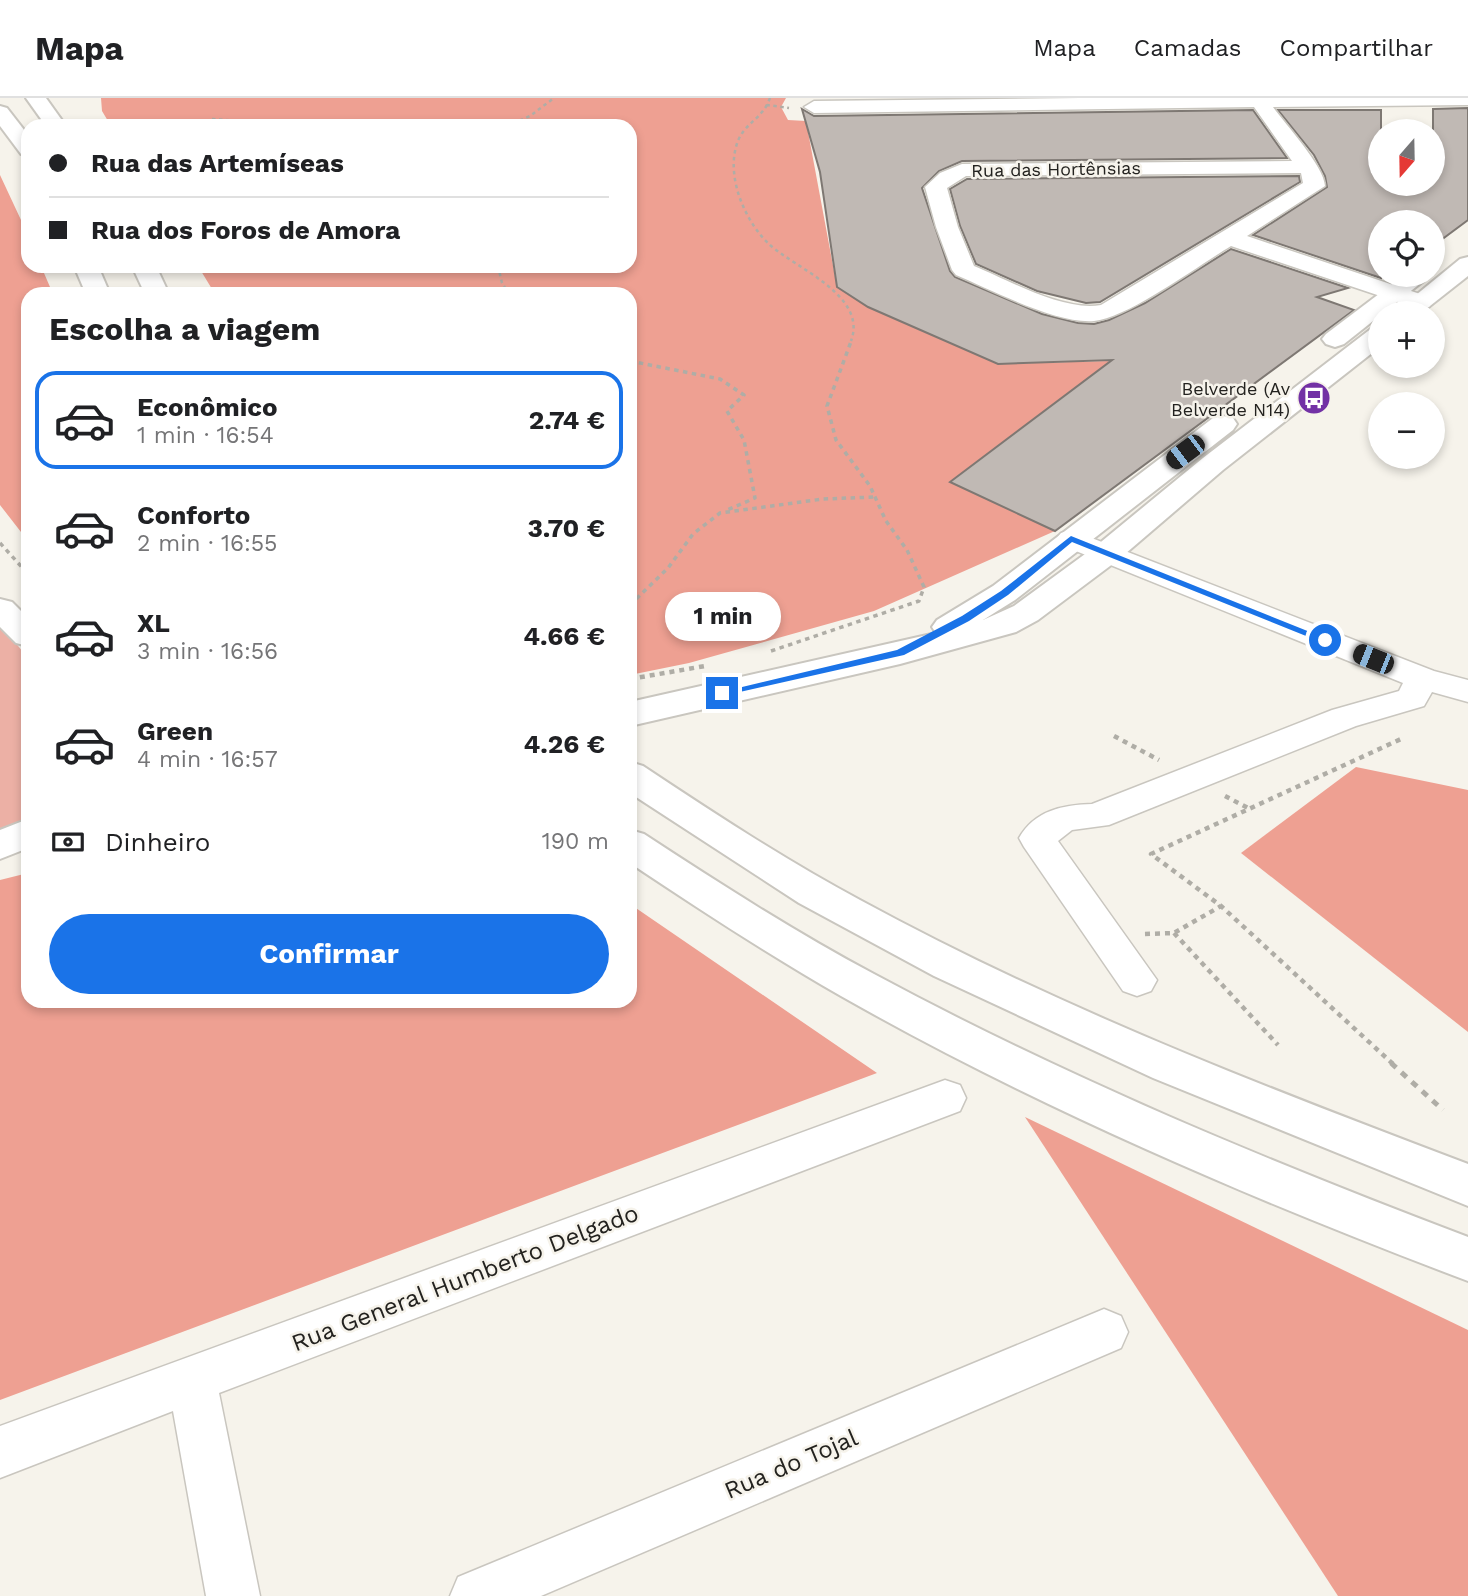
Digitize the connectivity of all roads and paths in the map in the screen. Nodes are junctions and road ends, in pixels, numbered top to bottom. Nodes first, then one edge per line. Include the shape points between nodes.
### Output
1 (36, 98) edge
2 (59, 98) edge
3 (554, 98) edge
4 (1468, 99) edge
5 (1259, 100) edge
6 (1034, 101) edge
7 (767, 104) dead end
8 (814, 107) dead end
9 (0, 112) edge
10 (51, 119) edge
11 (64, 119) edge
12 (523, 119) edge
13 (21, 140) edge
14 (1307, 167) junction
15 (1230, 238) junction
16 (1464, 253) edge
17 (1445, 259) edge
18 (1410, 296) edge
19 (1368, 343) edge
20 (637, 362) edge
21 (875, 497) junction
22 (720, 513) junction
23 (1071, 539) junction
24 (0, 543) edge
25 (1107, 553) junction
26 (21, 566) edge
27 (637, 598) edge
28 (0, 610) edge
29 (21, 629) edge
30 (900, 653) junction
31 (763, 654) dead end
32 (710, 665) dead end
33 (637, 678) edge
34 (1422, 678) junction
35 (1468, 691) edge
36 (637, 712) edge
37 (1401, 739) dead end
38 (637, 780) edge
39 (21, 836) edge
40 (0, 845) edge
41 (637, 849) edge
42 (21, 856) edge
43 (0, 859) edge
44 (1221, 906) junction
45 (1174, 933) junction
46 (1104, 936) junction
47 (1137, 981) dead end
48 (1278, 1045) dead end
49 (945, 1098) dead end
50 (1443, 1110) dead end
51 (1468, 1185) edge
52 (1468, 1259) edge
53 (1104, 1332) dead end
54 (192, 1380) junction
55 (0, 1452) edge
56 (233, 1596) edge
57 (477, 1596) edge

1 - 10 main road
2 - 11 main road
3 - 12 path
4 - 5 street
5 - 6 street
5 - 14 street
6 - 8 street
7 - 21 path via 761,115 747,124 736,146 733,171 738,191 751,222 770,245 848,305 855,330 827,407 836,440
9 - 13 main road
14 - 15 street, Rua das Hortênsias via 1315,180 1311,188
14 - 15 street, Rua das Hortênsias via 975,168 951,174 936,187 964,270 1073,313 1108,311
15 - 18 street
16 - 17 main road
16 - 18 main road
18 - 23 main road
19 - 25 main road
20 - 22 path via 720,379 744,395 727,411 744,440 755,498
21 - 22 path via 811,500
21 - 31 path via 924,587 919,601
22 - 27 path via 693,534 668,568
23 - 25 street
23 - 30 main road via 1004,593
24 - 26 path
25 - 30 main road via 1004,625
25 - 34 street
28 - 29 main road
30 - 36 main road
32 - 33 path
34 - 35 street
34 - 46 street via 1412,698 1343,718 1096,816 1063,818 1037,838
37 - 44 path via 1151,854
38 - 51 main road via 740,849 876,928 1010,994 1157,1061
39 - 40 main road
41 - 52 main road via 859,986 999,1058 1170,1139
42 - 43 main road
44 - 45 path
44 - 50 path
45 - 46 path
45 - 48 path
46 - 47 street
49 - 54 street, Rua General Humberto Delgado
53 - 57 street, Rua do Tojal
54 - 55 street, Rua General Humberto Delgado
54 - 56 street

